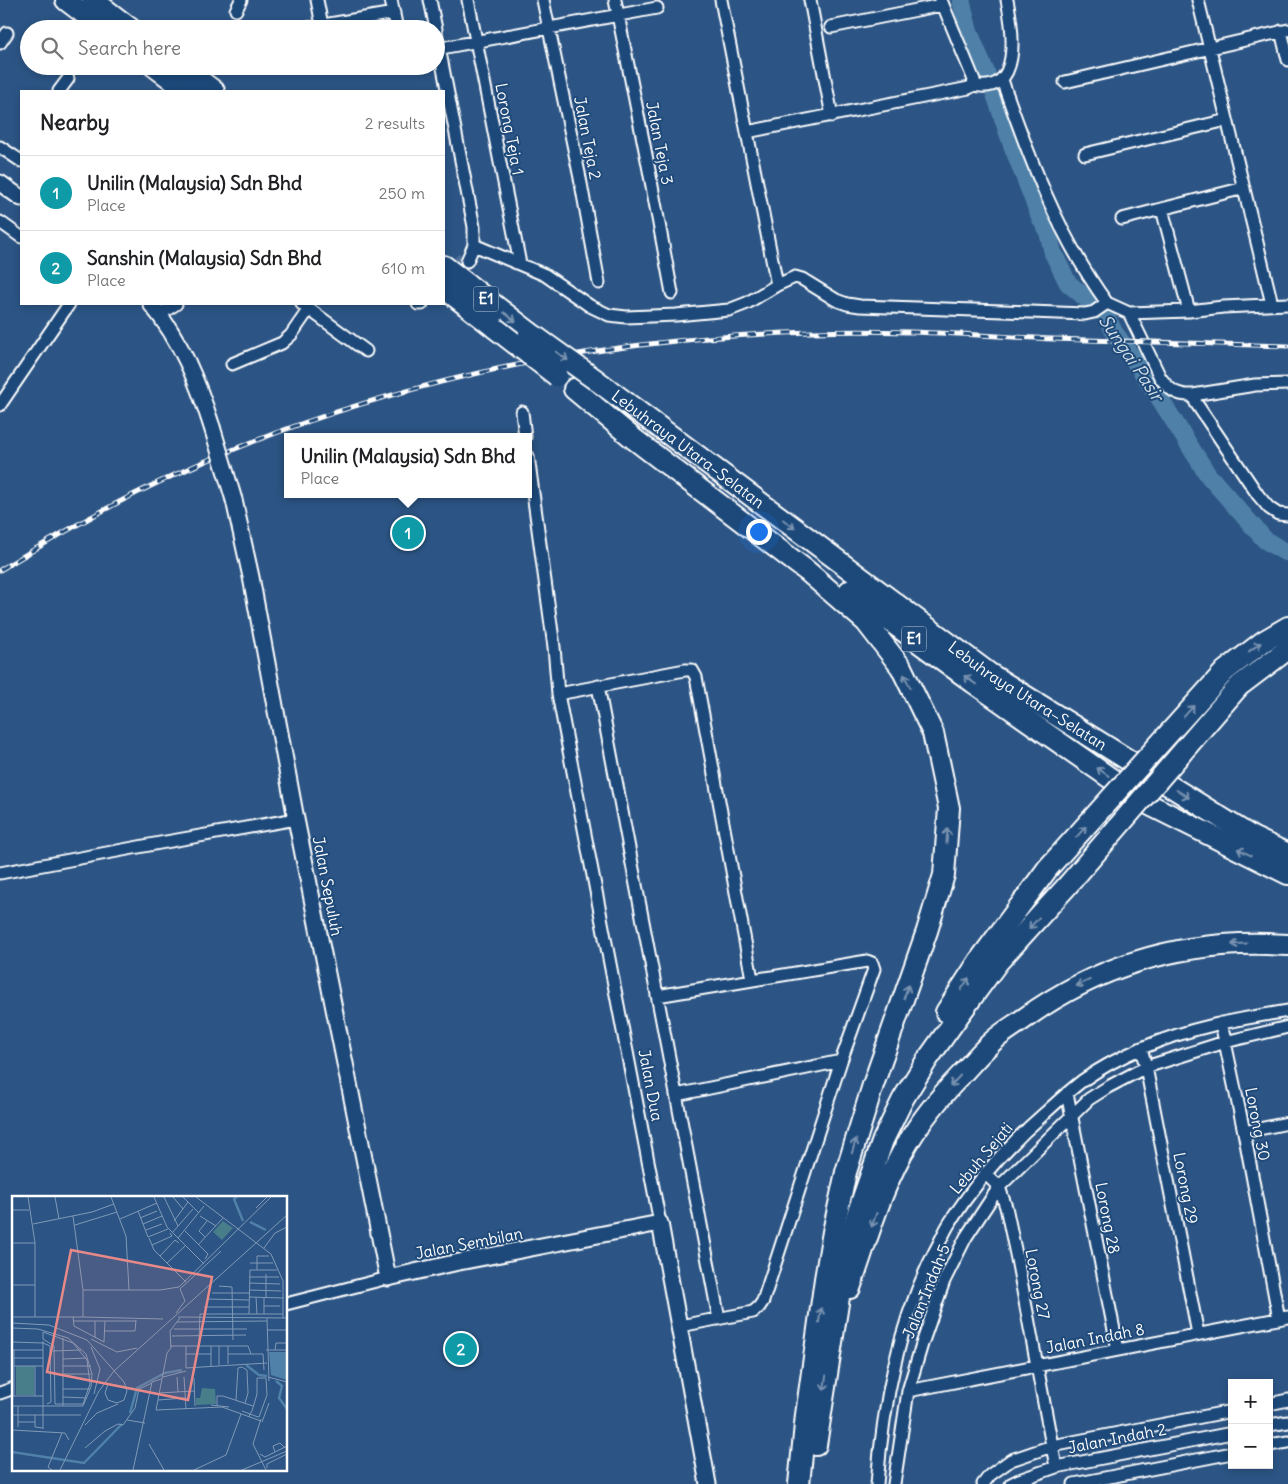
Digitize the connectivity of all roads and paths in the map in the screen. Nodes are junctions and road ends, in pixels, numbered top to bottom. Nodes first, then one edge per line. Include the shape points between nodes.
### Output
1 (66, 0) edge
2 (93, 0) edge
3 (317, 0) edge
4 (391, 0) edge
5 (430, 0) edge
6 (468, 0) edge
7 (543, 0) edge
8 (615, 0) edge
9 (721, 0) edge
10 (810, 0) edge
11 (1007, 0) edge
12 (1198, 0) edge
13 (941, 2) edge
14 (658, 8) dead end
15 (394, 13) junction
16 (618, 16) junction
17 (92, 20) edge
18 (119, 20) edge
19 (321, 20) edge
20 (352, 20) edge
21 (395, 20) edge
22 (434, 20) edge
23 (831, 27) dead end
24 (549, 29) junction
25 (1284, 30) edge
26 (477, 42) junction
27 (445, 48) edge
28 (1210, 48) junction
29 (1288, 60) edge
30 (166, 75) edge
31 (193, 75) edge
32 (443, 75) edge
33 (68, 79) dead end
34 (1065, 82) dead end
35 (995, 83) junction
36 (973, 85) junction
37 (60, 90) edge
38 (186, 90) edge
39 (213, 90) edge
40 (832, 116) junction
41 (1227, 120) junction
42 (746, 132) junction
43 (0, 147) edge
44 (1085, 154) dead end
45 (18, 159) edge
46 (0, 183) edge
47 (1244, 188) junction
48 (20, 197) edge
49 (1162, 209) junction
50 (1122, 219) dead end
51 (0, 222) edge
52 (20, 236) edge
53 (520, 264) junction
54 (445, 267) edge
55 (599, 284) dead end
56 (777, 285) junction
57 (445, 289) edge
58 (672, 294) dead end
59 (1272, 304) junction
60 (1288, 304) edge
61 (68, 305) edge
62 (172, 305) edge
63 (305, 306) edge
64 (1101, 307) junction
65 (156, 309) edge
66 (1189, 311) junction
67 (1129, 313) junction
68 (366, 351) dead end
69 (232, 364) dead end
70 (1288, 384) edge
71 (574, 389) junction
72 (1193, 395) junction
73 (0, 405) edge
74 (522, 412) dead end
75 (525, 433) edge
76 (532, 485) edge
77 (1288, 516) edge
78 (1288, 627) edge
79 (1288, 649) edge
80 (598, 686) junction
81 (558, 694) junction
82 (296, 819) junction
83 (1252, 837) junction
84 (1288, 845) edge
85 (1288, 854) edge
86 (0, 873) edge
87 (1288, 874) edge
88 (1288, 945) edge
89 (752, 979) junction
90 (657, 996) junction
91 (1288, 1011) edge
92 (1221, 1023) junction
93 (1288, 1027) edge
94 (1225, 1042) junction
95 (1141, 1048) junction
96 (841, 1061) junction
97 (1146, 1066) junction
98 (1067, 1093) junction
99 (676, 1095) junction
100 (1072, 1116) junction
101 (1288, 1123) edge
102 (1244, 1132) junction
103 (985, 1173) junction
104 (999, 1187) junction
105 (660, 1223) junction
106 (388, 1278) junction
107 (825, 1279) junction
108 (288, 1303) edge
109 (1283, 1318) edge
110 (718, 1319) junction
111 (680, 1326) junction
112 (1198, 1334) junction
113 (833, 1335) junction
114 (1118, 1350) junction
115 (1037, 1366) junction
116 (12, 1389) edge
117 (908, 1391) junction
118 (0, 1393) edge
119 (1288, 1400) edge
120 (1273, 1403) edge
121 (1228, 1412) edge
122 (1288, 1422) edge
123 (1273, 1424) edge
124 (1228, 1434) edge
125 (1288, 1442) edge
126 (1273, 1444) edge
127 (1052, 1446) junction
128 (1228, 1454) edge
129 (1056, 1467) junction
130 (708, 1484) edge
131 (799, 1484) edge
132 (813, 1484) edge
133 (878, 1484) edge
134 (894, 1484) edge
135 (982, 1484) edge
136 (1011, 1484) edge
137 (1074, 1484) edge

1 - 17 highway
2 - 18 highway
3 - 19 street
4 - 15 street
5 - 22 street
6 - 26 street, Lorong Teja 1
7 - 24 street, Jalan Teja 2
8 - 16 street, Jalan Teja 3
9 - 42 street
10 - 40 street
11 - 35 street via 1011,61 1008,71
12 - 28 street
13 - 23 street
13 - 36 street via 974,80
14 - 16 street
15 - 20 street
15 - 21 street
16 - 24 street
16 - 58 street, Jalan Teja 3
24 - 26 street
24 - 55 street, Jalan Teja 2
25 - 28 street
25 - 29 street
26 - 27 street
26 - 53 street, Lorong Teja 1
28 - 34 street
28 - 41 street
30 - 38 highway
31 - 39 highway
32 - 53 street via 474,227 468,254
33 - 37 street
35 - 36 street via 982,87
35 - 64 street
36 - 40 street
40 - 42 street
41 - 44 street
41 - 47 street
42 - 56 street
43 - 45 street
46 - 48 main road
47 - 49 street
47 - 59 street
49 - 50 street
49 - 66 street
51 - 52 street
53 - 56 street via 545,275 590,306 608,315 626,317 730,310
54 -> 83 highway, Lebuhraya Utara–Selatan / E1, bridge via 990,674
56 - 64 street via 795,277 836,300 860,306 1085,314
57 - 71 highway, Lebuhraya Utara–Selatan / E1, bridge
59 - 60 street
59 - 66 street
61 - 73 street
62 - 65 street
63 - 68 street
63 - 69 street via 291,334 282,343
64 - 67 street
65 - 82 main road, Jalan Sepuluh, bridge via 175,338 201,392 234,500
66 - 67 street
67 - 72 street via 1166,386 1174,393
70 - 72 street via 1255,385
87 -> 71 highway, Lebuhraya Utara–Selatan / E1 via 1146,803 974,683
107 -> 71 highway via 846,1172 944,875 949,808 932,733 901,667 866,622 807,571
72 - 77 street via 1252,488 1270,508
74 - 75 street
76 - 81 street, Jalan Dua
107 -> 78 highway, bridge via 875,1132 906,1074 979,961 1048,868 1225,671
79 -> 113 highway, bridge via 1239,686 998,962 928,1060 903,1099 883,1140 857,1215 844,1265
80 - 81 street
80 - 89 street via 685,670 692,670 696,677
80 - 90 street
81 - 105 street, Jalan Dua
82 - 86 street
82 - 106 main road, Jalan Sepuluh
83 - 84 highway
83 - 85 highway, Lebuhraya Utara–Selatan / E1
88 -> 113 highway via 1242,943 1152,957 1069,990 991,1042 934,1104 908,1141 890,1175
89 - 90 street
89 - 96 street via 867,961 872,963 874,968
90 - 99 street
91 - 92 street, Lebuh Sejati
92 - 94 street, Lorong 30
92 - 95 street, Lebuh Sejati
93 - 94 street, Jalan Indah 5
94 - 97 street, Jalan Indah 5
94 - 102 street, Lorong 30
95 - 97 street, Lorong 29
95 - 98 street, Lebuh Sejati
96 - 99 street
96 - 110 street via 763,1301 753,1312
97 - 100 street, Jalan Indah 5 via 1089,1099
97 - 112 street, Lorong 29
98 - 100 street, Lorong 28
98 - 103 street, Lebuh Sejati via 1026,1129
99 - 110 street
100 - 104 street, Jalan Indah 5
100 - 114 street, Lorong 28
101 - 102 street
102 - 109 street, Lorong 30
103 - 104 street, Lorong 27
103 - 133 street, Lebuh Sejati via 948,1225 923,1275 902,1333 880,1443
104 - 115 street, Lorong 27 via 1006,1207
104 - 117 street, Jalan Indah 5 via 966,1237 944,1281
105 - 106 main road, Jalan Sembilan
105 - 111 main road, Jalan Dua
106 - 108 street, Jalan Sembilan
131 -> 107 highway
109 - 112 street, Jalan Indah 8
110 - 111 street
111 - 130 main road, Jalan Dua
112 - 114 street, Jalan Indah 8
113 -> 132 highway
114 - 115 street, Jalan Indah 8
115 - 117 street, Jalan Indah 8
115 - 127 street, Lorong 27
116 - 118 street
117 - 134 street, Jalan Indah 5
119 - 120 street
121 - 127 street
122 - 123 street
124 - 129 street, Jalan Indah 2
125 - 126 street
127 - 129 street, Lorong 27
127 - 135 street via 1011,1460 990,1474
128 - 137 street
129 - 136 street, Jalan Indah 2

